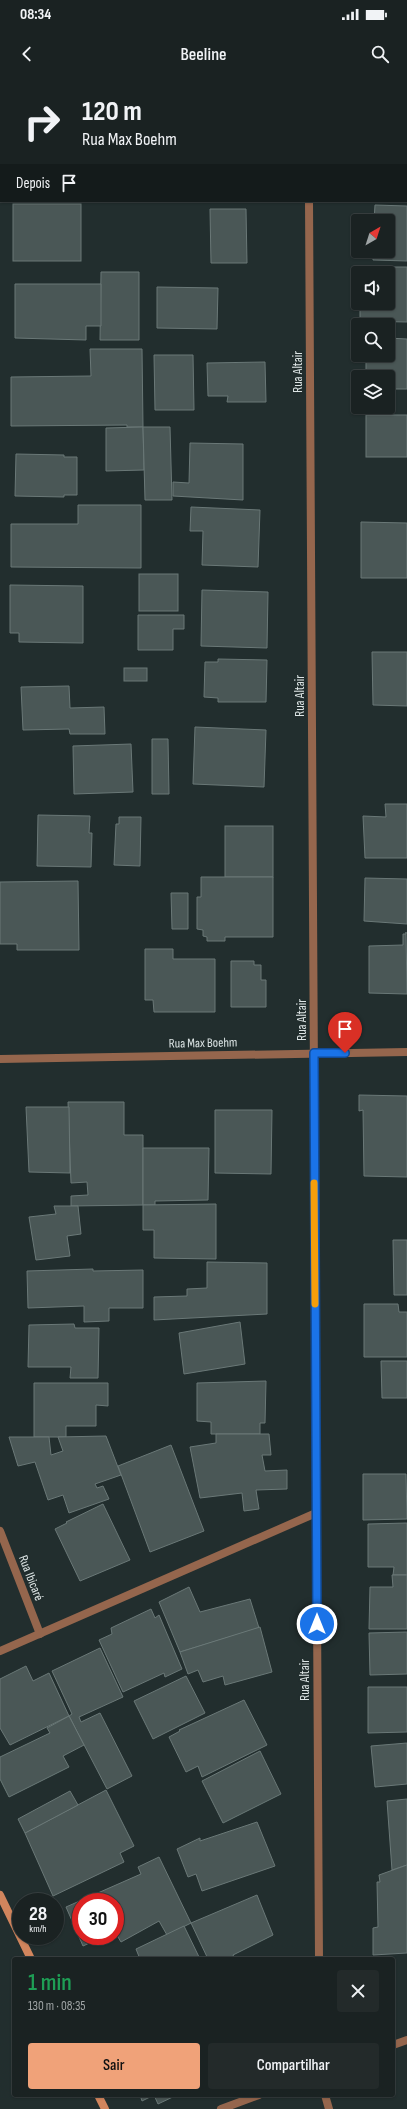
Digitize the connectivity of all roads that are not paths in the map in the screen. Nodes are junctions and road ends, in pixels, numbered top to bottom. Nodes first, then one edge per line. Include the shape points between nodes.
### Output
1 (309, 202) edge
2 (407, 1052) edge
3 (314, 1053) junction
4 (0, 1059) edge
5 (316, 1513) junction
6 (0, 1531) edge
7 (40, 1634) junction
8 (0, 1651) edge
9 (0, 1895) edge
10 (30, 1957) edge
11 (319, 1957) edge
12 (407, 2040) edge
13 (395, 2044) edge
14 (99, 2097) edge
15 (254, 2097) edge
16 (325, 2097) edge
17 (105, 2109) edge
18 (221, 2109) edge
19 (328, 2109) edge

1 - 3 street, Rua Altair
2 - 3 street, Rua Max Boehm
3 - 4 street, Rua Max Boehm
3 - 5 street, Rua Altair
5 - 7 street
5 - 11 street, Rua Altair
6 - 7 street, Rua Ibicaré
7 - 8 street
9 - 10 main road
12 - 13 street
14 - 17 main road
15 - 18 street
16 - 19 street

